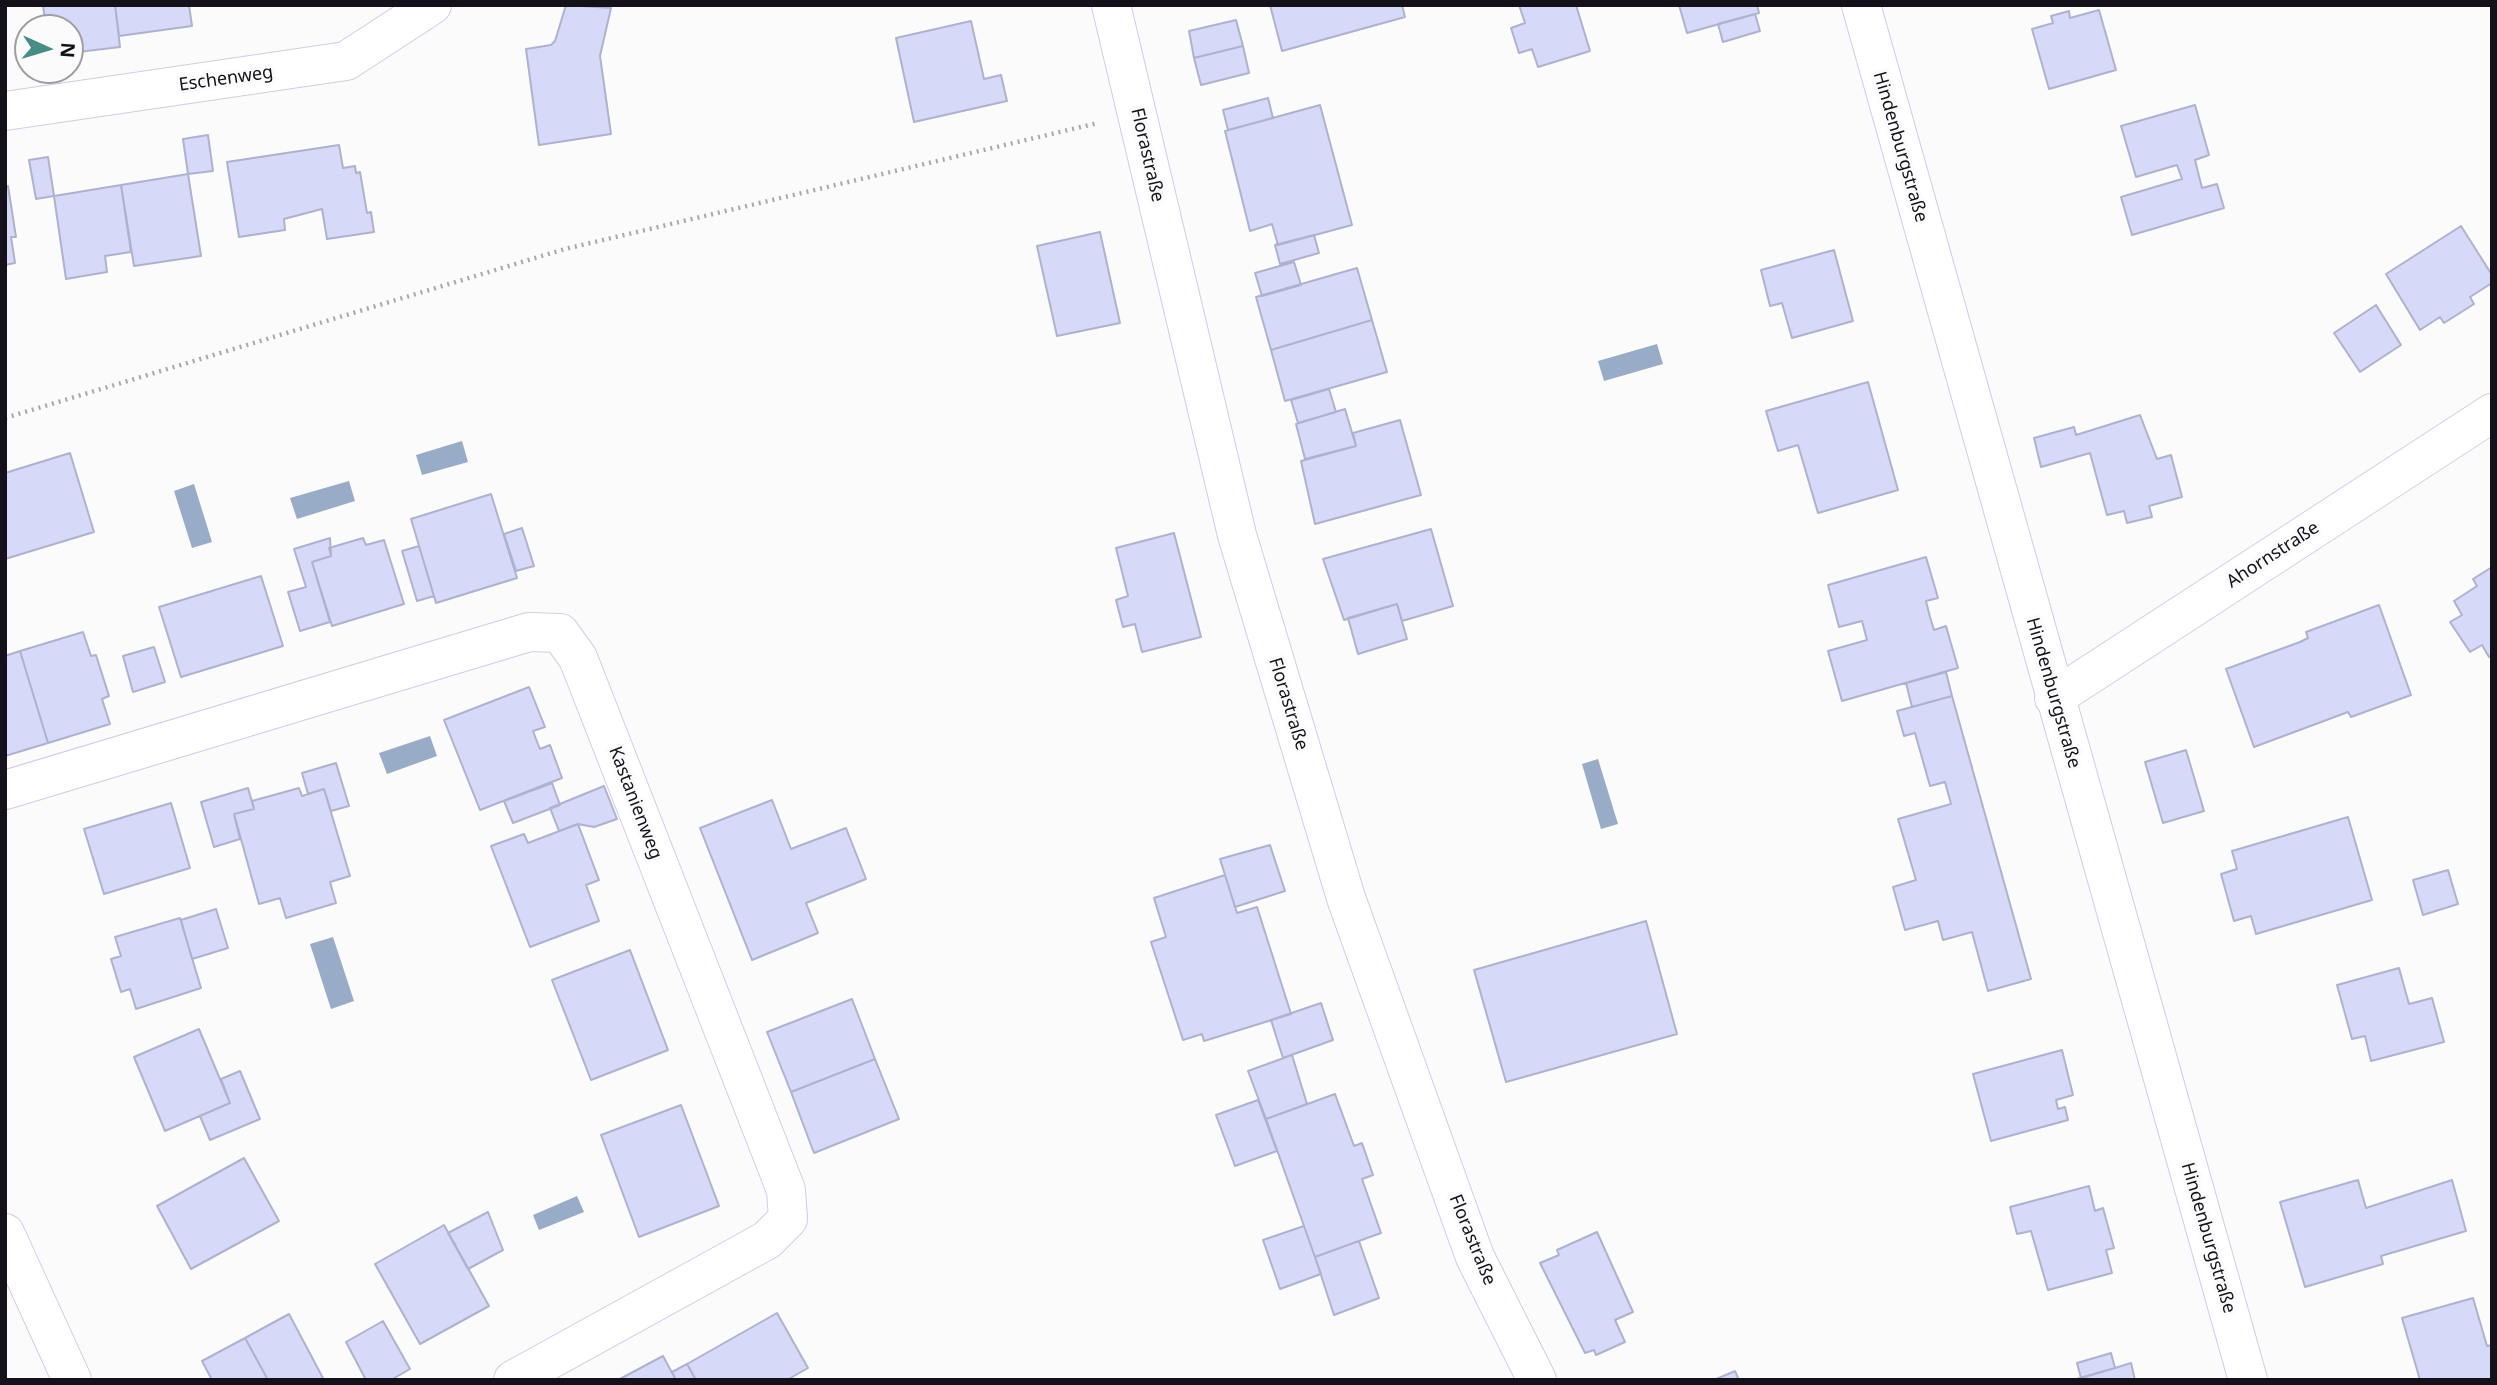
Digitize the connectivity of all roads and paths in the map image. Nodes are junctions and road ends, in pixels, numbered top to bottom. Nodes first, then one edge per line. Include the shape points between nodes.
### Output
1 (432, 5) edge
2 (1111, 5) edge
3 (1861, 5) edge
4 (5, 111) edge
5 (1137, 113) junction
6 (2492, 413) edge
7 (5, 418) edge
8 (2054, 698) junction
9 (5, 790) edge
10 (5, 1233) edge
11 (72, 1380) edge
12 (513, 1380) edge
13 (1537, 1380) edge
14 (2248, 1380) edge

1 - 4 street, Eschenweg via 346,61
2 - 5 street, Florastraße
3 - 8 street, Hindenburgstraße
5 - 7 path via 565,249
5 - 13 street, Florastraße via 1237,535 1346,898 1475,1257
6 - 8 street, Ahornstraße
8 - 14 street, Hindenburgstraße
9 - 12 street, Kastanienweg via 529,632 560,633 578,658 766,1138 786,1190 788,1219 767,1240
10 - 11 street

